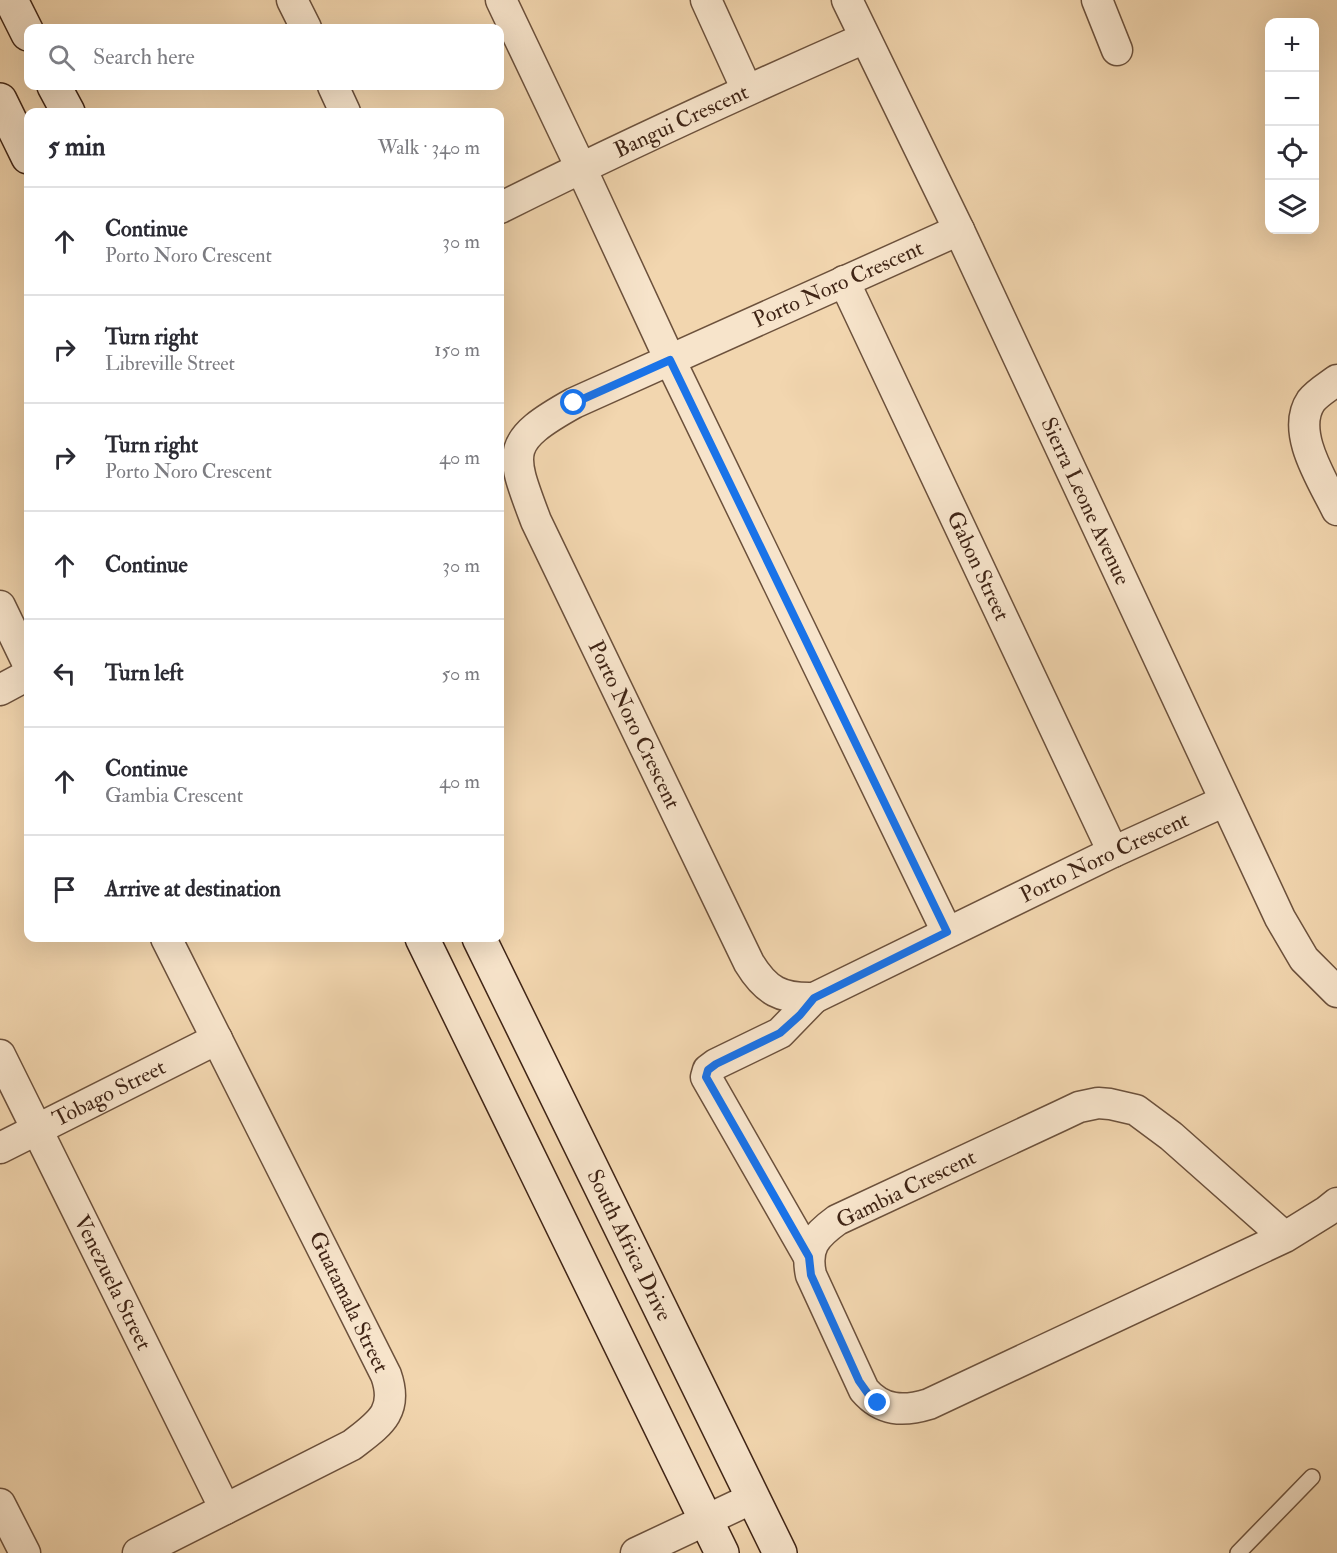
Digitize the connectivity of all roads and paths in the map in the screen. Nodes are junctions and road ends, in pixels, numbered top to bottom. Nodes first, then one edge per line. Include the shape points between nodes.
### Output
1 (11, 0) edge
2 (292, 0) edge
3 (501, 0) edge
4 (705, 0) edge
5 (847, 0) edge
6 (1097, 0) edge
7 (304, 24) edge
8 (24, 26) edge
9 (866, 38) junction
10 (1117, 50) dead end
11 (56, 90) edge
12 (335, 90) edge
13 (747, 90) junction
14 (0, 100) edge
15 (66, 108) edge
16 (343, 108) edge
17 (24, 149) edge
18 (581, 168) junction
19 (504, 206) edge
20 (959, 230) junction
21 (844, 281) junction
22 (670, 360) junction
23 (1337, 380) edge
24 (1337, 510) edge
25 (0, 606) edge
26 (24, 656) edge
27 (24, 677) edge
28 (0, 690) edge
29 (1225, 801) junction
30 (1113, 852) junction
31 (947, 932) junction
32 (168, 942) edge
33 (424, 942) edge
34 (481, 942) edge
35 (1337, 992) edge
36 (814, 998) junction
37 (217, 1040) junction
38 (0, 1055) edge
39 (36, 1130) junction
40 (0, 1148) edge
41 (1337, 1203) edge
42 (1285, 1237) junction
43 (809, 1257) junction
44 (1312, 1477) dead end
45 (753, 1498) junction
46 (0, 1504) edge
47 (225, 1509) junction
48 (706, 1520) junction
49 (25, 1553) edge
50 (138, 1553) edge
51 (636, 1553) edge
52 (722, 1553) edge
53 (780, 1553) edge
54 (1238, 1553) edge

1 - 8 street
2 - 7 street
3 - 18 street
4 - 13 street
5 - 9 street, Sierra Leone Avenue
6 - 10 street
9 - 13 street, Bangui Crescent
9 - 20 street, Sierra Leone Avenue
11 - 15 street
12 - 16 street
13 - 18 street, Bangui Crescent
14 - 17 street
18 - 19 street, Bangui Crescent
18 - 22 street
20 - 21 street, Porto Noro Crescent
20 - 29 street, Sierra Leone Avenue
21 - 22 street, Porto Noro Crescent
21 - 30 street, Gabon Street
22 - 31 street
22 - 36 street, Porto Noro Crescent via 544,420 524,438 516,456 519,476 536,521 759,981 777,993 797,999
23 - 24 street via 1311,400 1304,419 1309,452
25 - 26 street
27 - 28 street
29 - 30 street, Porto Noro Crescent
29 - 35 street, Sierra Leone Avenue via 1293,944
30 - 31 street, Porto Noro Crescent
31 - 36 street, Porto Noro Crescent
32 - 37 street, Guatamala Street
33 - 48 street
34 - 45 street, South Africa Drive
36 - 43 street via 780,1033 716,1064 706,1077
37 - 39 street, Tobago Street
37 - 47 street, Guatamala Street via 386,1375 391,1399 386,1415 352,1445
38 - 39 street, Venezuela Street
39 - 40 street, Tobago Street
39 - 47 street, Venezuela Street
41 - 42 street
42 - 43 street, Gambia Crescent via 1146,1117 1136,1110 1098,1103 1079,1107 837,1220 817,1236
42 - 43 street via 929,1404 901,1410 878,1403 864,1390 811,1275
44 - 54 lane
45 - 48 street
45 - 53 street, South Africa Drive
46 - 49 street
47 - 50 street, Guatamala Street
48 - 51 street
48 - 52 street

